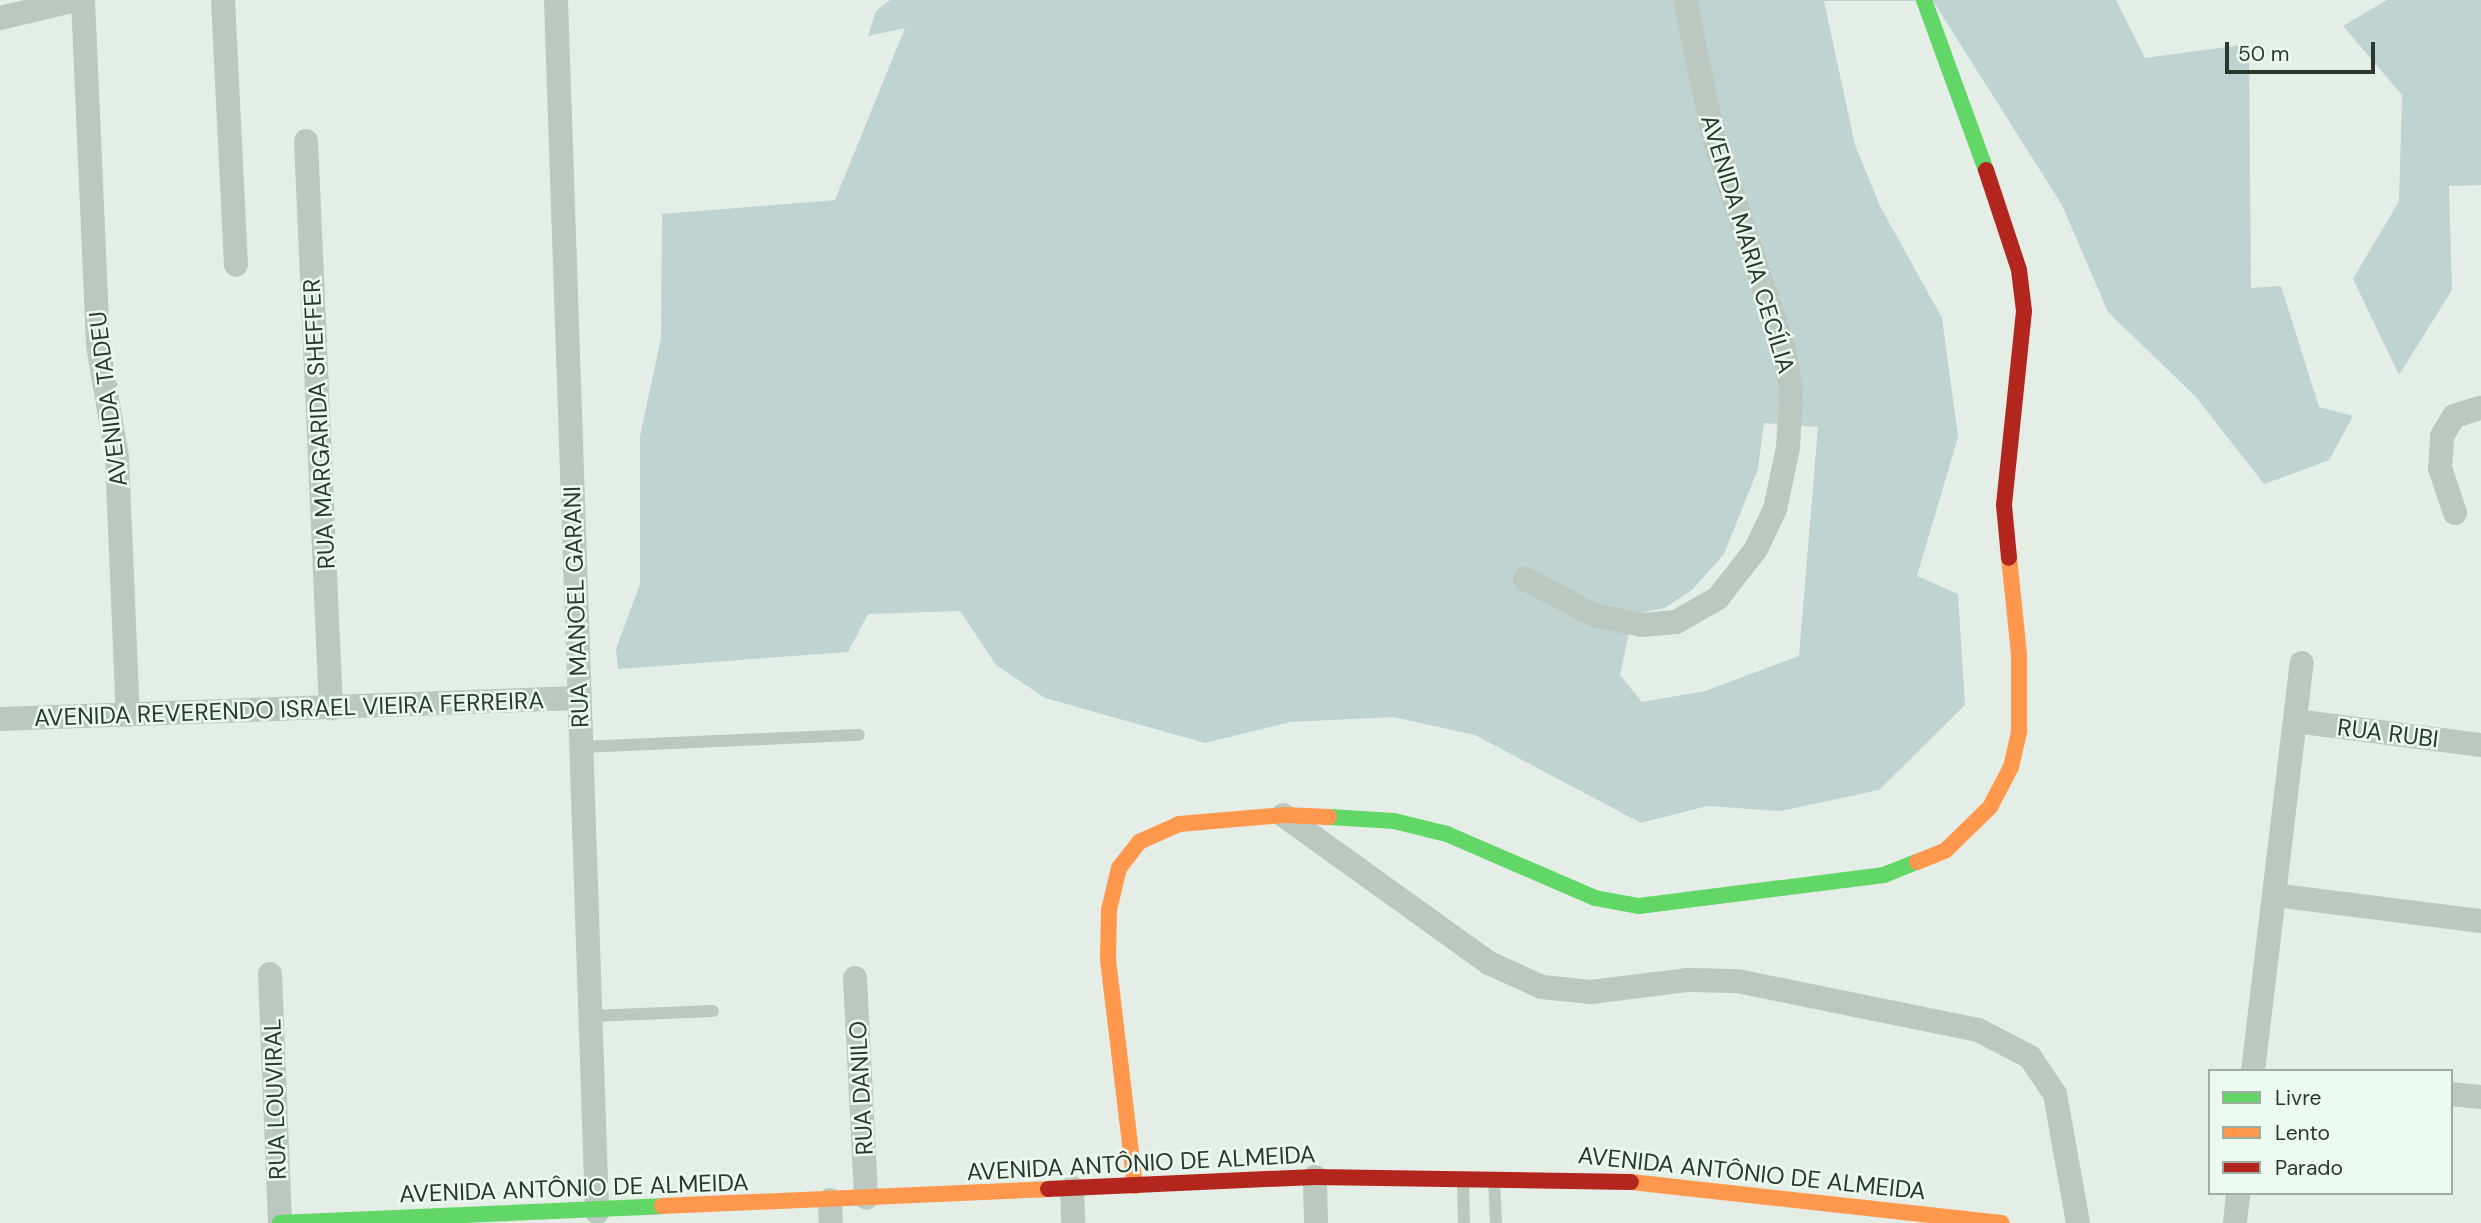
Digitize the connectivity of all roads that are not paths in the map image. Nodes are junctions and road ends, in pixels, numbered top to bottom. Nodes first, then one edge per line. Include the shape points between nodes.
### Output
1 (76, 0) edge
2 (83, 0) edge
3 (223, 0) edge
4 (1685, 0) edge
5 (1924, 0) edge
6 (557, 1) edge
7 (0, 18) edge
8 (306, 141) dead end
9 (236, 265) dead end
10 (2481, 408) edge
11 (2455, 513) dead end
12 (1525, 579) dead end
13 (2302, 663) dead end
14 (579, 698) junction
15 (331, 708) junction
16 (128, 715) junction
17 (0, 719) edge
18 (2295, 721) junction
19 (859, 735) dead end
20 (2481, 746) edge
21 (581, 747) junction
22 (1283, 815) junction
23 (2274, 895) junction
24 (2481, 921) edge
25 (270, 974) dead end
26 (855, 978) dead end
27 (713, 1011) dead end
28 (592, 1016) junction
29 (2257, 1069) edge
30 (2453, 1094) edge
31 (2481, 1097) edge
32 (1315, 1177) junction
33 (1463, 1177) junction
34 (1493, 1177) junction
35 (1135, 1186) junction
36 (1072, 1188) junction
37 (2238, 1195) edge
38 (866, 1198) junction
39 (831, 1211) edge
40 (597, 1212) junction
41 (280, 1223) edge
42 (1073, 1223) edge
43 (1316, 1223) edge
44 (1464, 1223) edge
45 (1496, 1223) edge
46 (2002, 1223) edge
47 (2078, 1223) edge
48 (2235, 1223) edge

1 - 7 street
2 - 16 street, AVENIDA TADEU via 98,345 117,457
3 - 9 street
4 - 12 street, AVENIDA MARIA CECÍLIA via 1713,135 1786,364 1788,448 1775,509 1756,549 1718,598 1676,622 1642,625 1594,615
5 - 22 street via 1998,202 2019,270 2024,312 2021,381 2004,505 2019,654 2019,731 2011,766 1990,807 1946,850 1884,875 1639,906 1595,898 1447,834 1394,821
6 - 14 street, RUA MANOEL GARANI
8 - 15 street, RUA MARGARIDA SHEFFER
10 - 11 street via 2454,416 2442,436 2440,468
13 - 18 street
14 - 15 street, AVENIDA REVERENDO ISRAEL VIEIRA FERREIRA
14 - 21 street, RUA MANOEL GARANI
15 - 16 street, AVENIDA REVERENDO ISRAEL VIEIRA FERREIRA
16 - 17 street, AVENIDA REVERENDO ISRAEL VIEIRA FERREIRA
18 - 20 street, RUA RUBI
18 - 23 street
19 - 21 lane
21 - 28 street, RUA MANOEL GARANI
22 - 35 street via 1179,824 1139,842 1119,868 1109,910 1108,960
22 - 47 street via 1489,963 1542,987 1591,992 1688,980 1737,981 1978,1030 2030,1057 2055,1094
23 - 24 street
23 - 29 street
25 - 41 street, RUA LOUVIRAL
26 - 38 street, RUA DANILO
27 - 28 lane
28 - 40 street, RUA MANOEL GARANI
30 - 31 street
32 - 33 street, AVENIDA ANTÔNIO DE ALMEIDA
32 - 35 street, AVENIDA ANTÔNIO DE ALMEIDA
32 - 43 street
33 - 34 street, AVENIDA ANTÔNIO DE ALMEIDA
33 - 44 lane
34 - 45 lane
34 - 46 street, AVENIDA ANTÔNIO DE ALMEIDA via 1686,1184
35 - 36 street, AVENIDA ANTÔNIO DE ALMEIDA
36 - 38 street, AVENIDA ANTÔNIO DE ALMEIDA
36 - 42 street
37 - 48 street
38 - 39 street, AVENIDA ANTÔNIO DE ALMEIDA
39 - 40 street, AVENIDA ANTÔNIO DE ALMEIDA
40 - 41 street, AVENIDA ANTÔNIO DE ALMEIDA

